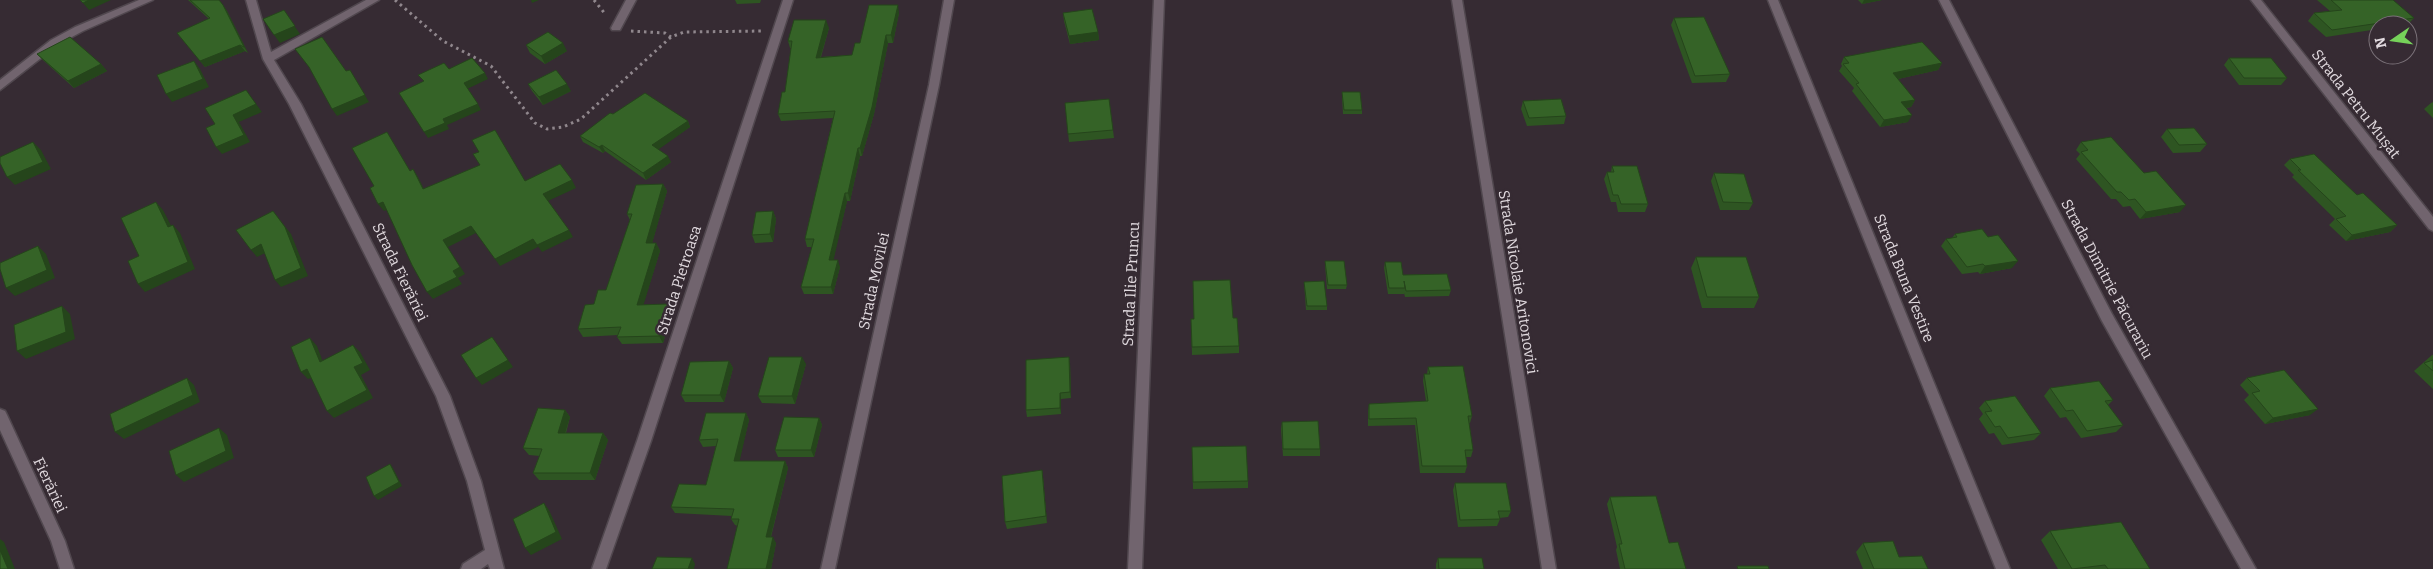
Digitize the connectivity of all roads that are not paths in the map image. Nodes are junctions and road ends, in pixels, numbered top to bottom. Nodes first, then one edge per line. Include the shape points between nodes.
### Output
1 (148, 0) edge
2 (252, 0) edge
3 (374, 0) edge
4 (631, 0) edge
5 (788, 0) edge
6 (949, 0) edge
7 (1159, 0) edge
8 (1456, 0) edge
9 (1773, 0) edge
10 (1944, 0) edge
11 (2256, 0) edge
12 (616, 28) dead end
13 (268, 59) junction
14 (0, 86) edge
15 (2433, 226) edge
16 (0, 415) edge
17 (493, 553) junction
18 (67, 569) edge
19 (468, 569) edge
20 (497, 569) edge
21 (599, 569) edge
22 (828, 569) edge
23 (1135, 569) edge
24 (1549, 569) edge
25 (2003, 569) edge
26 (2249, 569) edge

1 - 14 street via 55,42
2 - 13 street, Strada Fierăriei
3 - 13 street
4 - 12 street
5 - 21 street, Strada Pietroasa
6 - 22 street, Strada Movilei via 934,85
7 - 23 street, Strada Ilie Pruncu
8 - 24 street, Strada Nicolaie Aritonovici
9 - 25 street, Strada Buna Vestire
10 - 26 street, Strada Dimitrie Păcurariu via 2107,317
11 - 15 street, Strada Petru Mușat
13 - 17 street, Strada Fierăriei via 296,104 443,396 474,482
16 - 18 street, Fierăriei via 58,541
17 - 19 street
17 - 20 street, Strada Fierăriei

